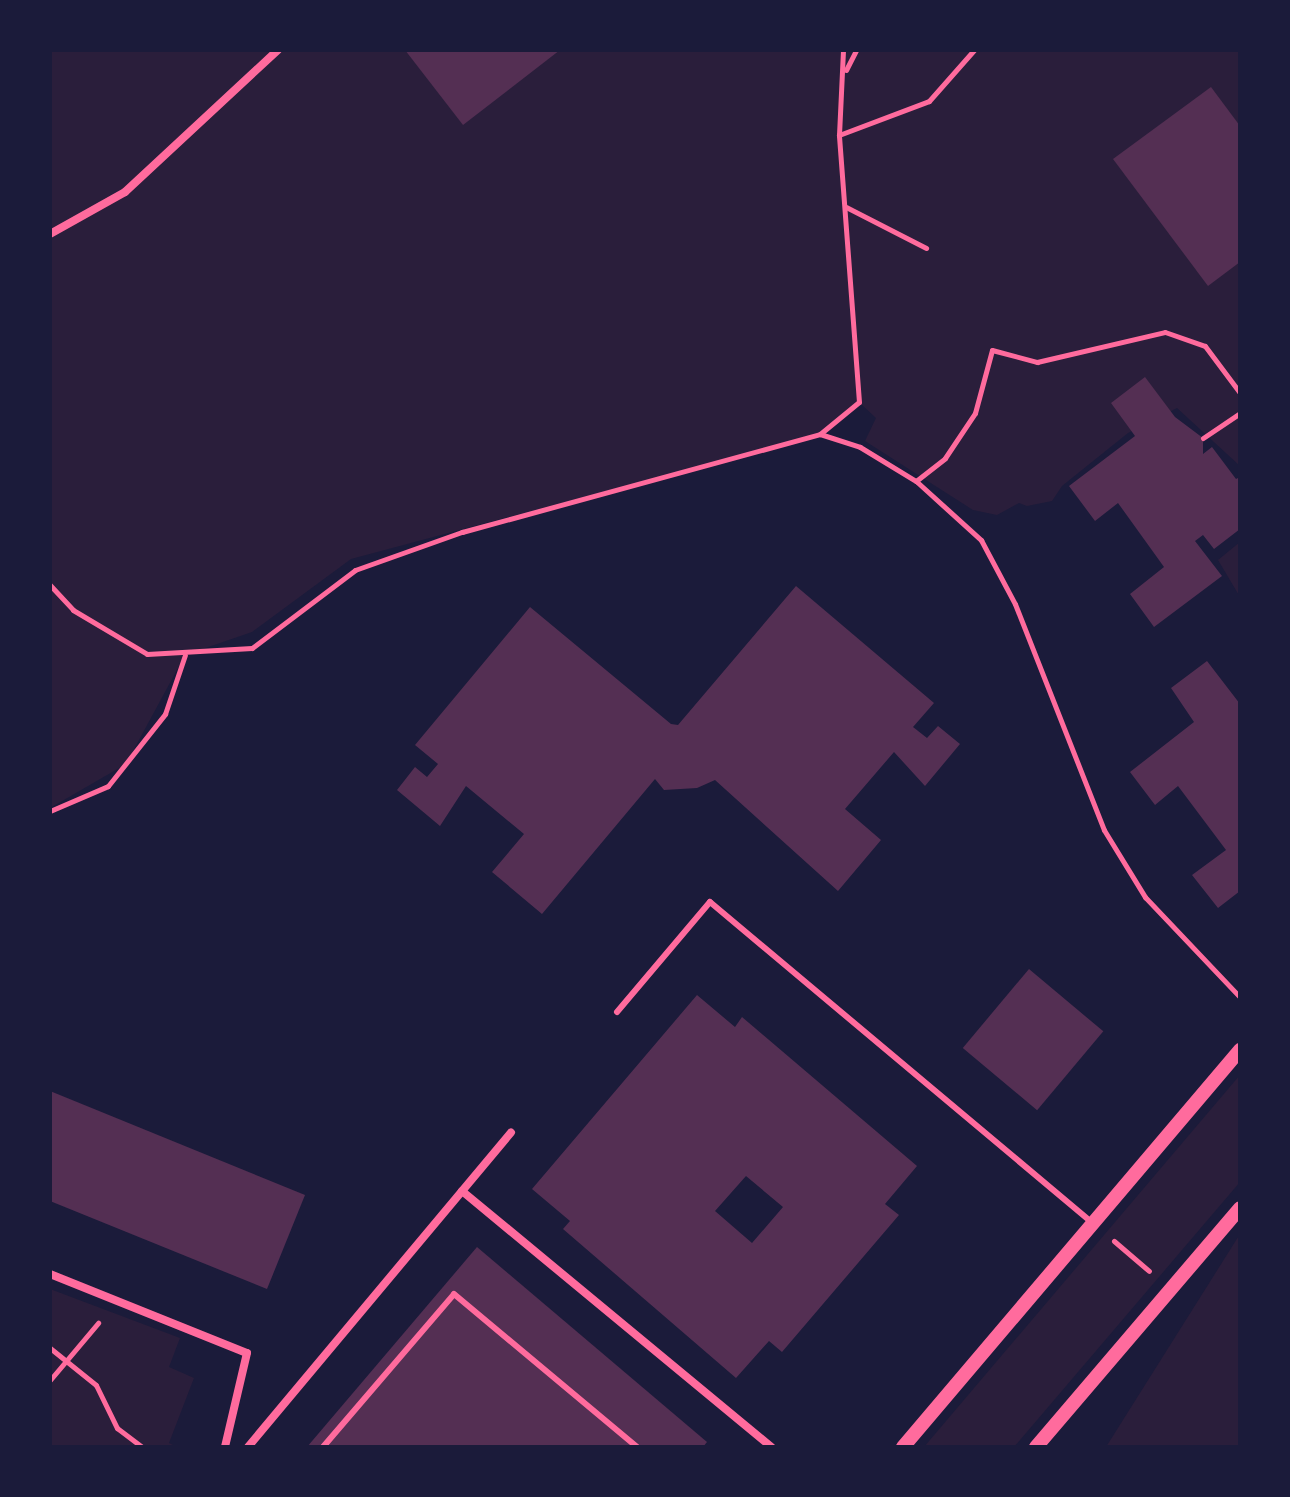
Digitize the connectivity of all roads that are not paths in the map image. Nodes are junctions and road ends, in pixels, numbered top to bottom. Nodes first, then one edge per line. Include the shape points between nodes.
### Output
1 (278, 50) edge
2 (50, 234) edge
3 (617, 1012) dead end
4 (1240, 1050) edge
5 (511, 1133) dead end
6 (462, 1191) junction
7 (1240, 1208) edge
8 (1095, 1225) junction
9 (50, 1274) edge
10 (1042, 1445) edge
11 (225, 1447) edge
12 (248, 1447) edge
13 (323, 1447) edge
14 (637, 1447) edge
15 (772, 1447) edge
16 (903, 1447) edge

1 - 2 street via 125,192
3 - 8 lane via 710,902
4 - 8 street
5 - 6 street
6 - 12 street
6 - 15 street
7 - 10 street
8 - 16 street
9 - 11 street via 247,1353
13 - 14 lane via 454,1294

